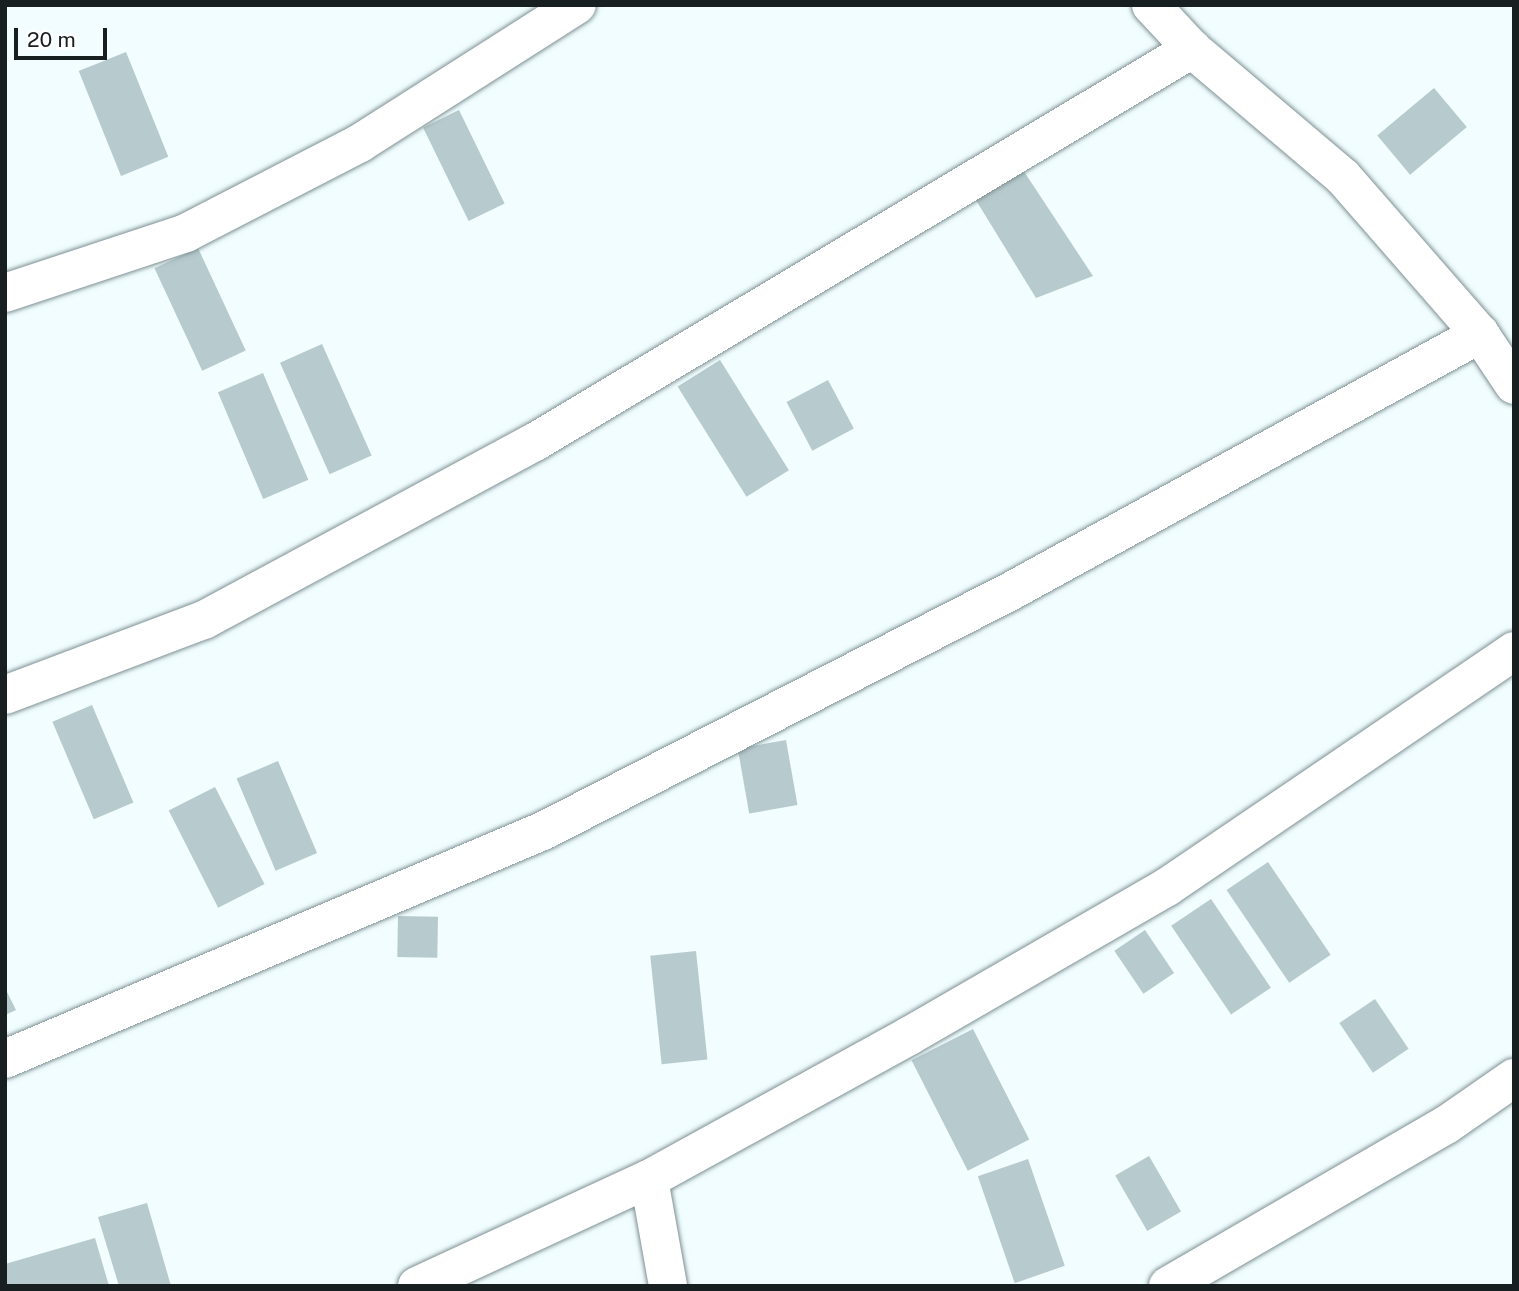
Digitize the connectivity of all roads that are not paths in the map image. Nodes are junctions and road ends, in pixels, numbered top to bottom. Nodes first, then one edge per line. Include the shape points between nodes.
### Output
1 (577, 5) edge
2 (1151, 5) edge
3 (1192, 49) junction
4 (5, 293) edge
5 (1495, 341) edge
6 (1514, 386) edge
7 (1514, 651) edge
8 (5, 695) edge
9 (5, 1059) edge
10 (1514, 1078) edge
11 (649, 1179) junction
12 (417, 1286) edge
13 (668, 1286) edge
14 (1168, 1286) edge

1 - 4 street via 360,143 186,233
2 - 3 street
3 - 5 street via 1343,177
3 - 8 street via 535,442 204,620
5 - 6 street
5 - 9 street via 545,830
7 - 11 street via 1167,887
10 - 14 street via 1446,1125
11 - 12 street
11 - 13 street

